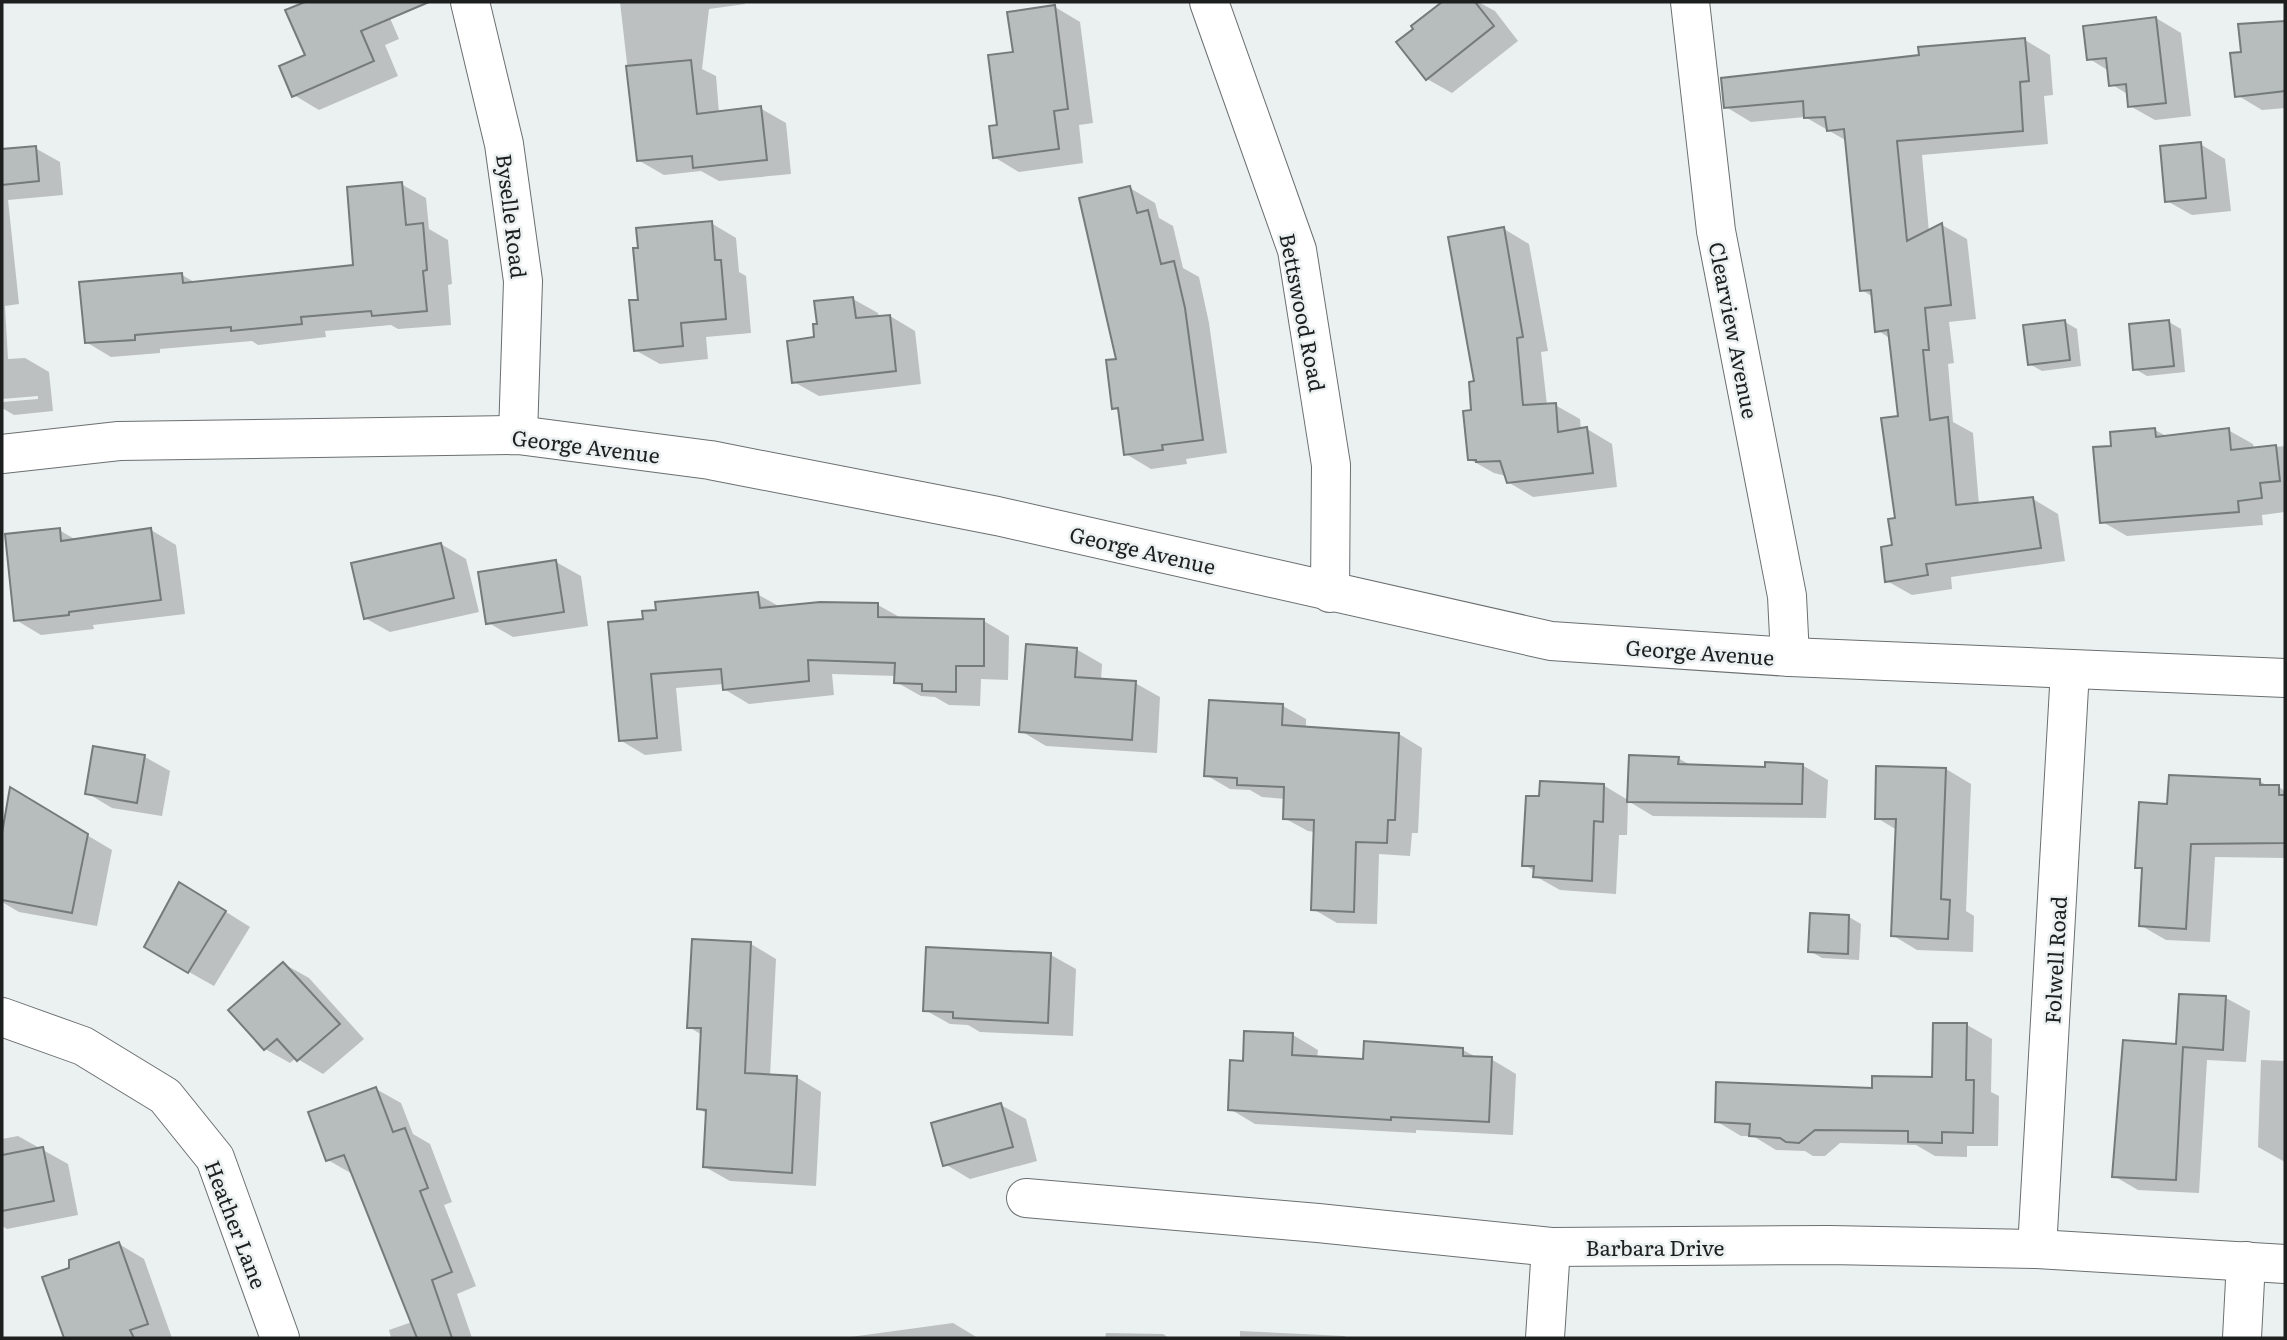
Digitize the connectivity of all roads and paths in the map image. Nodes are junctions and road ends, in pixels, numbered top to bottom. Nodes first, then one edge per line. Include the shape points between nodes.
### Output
1 (470, 2) edge
2 (1209, 2) edge
3 (1690, 2) edge
4 (518, 435) junction
5 (2, 454) edge
6 (1330, 593) junction
7 (1790, 657) junction
8 (2070, 670) junction
9 (2285, 678) edge
10 (2, 1017) edge
11 (1026, 1198) dead end
12 (1551, 1247) junction
13 (2037, 1249) junction
14 (2246, 1261) junction
15 (2285, 1264) edge
16 (280, 1338) edge
17 (1545, 1338) edge
18 (2242, 1338) edge

1 - 4 street, Byselle Road via 504,144 523,281
2 - 6 street, Bettswood Road via 1297,250 1331,465
3 - 7 street, Clearview Avenue via 1716,231 1787,596
4 - 5 street, George Avenue via 119,441
4 - 6 street, George Avenue via 710,460 996,516
6 - 7 street, George Avenue via 1551,641
7 - 8 street, George Avenue
8 - 9 street, George Avenue
8 - 13 street, Folwell Road
10 - 16 street, Heather Lane via 83,1046 165,1096 215,1158
11 - 12 street, Barbara Drive
12 - 13 street, Barbara Drive
12 - 17 street
13 - 14 street, Barbara Drive
14 - 15 street, Barbara Drive
14 - 18 street

